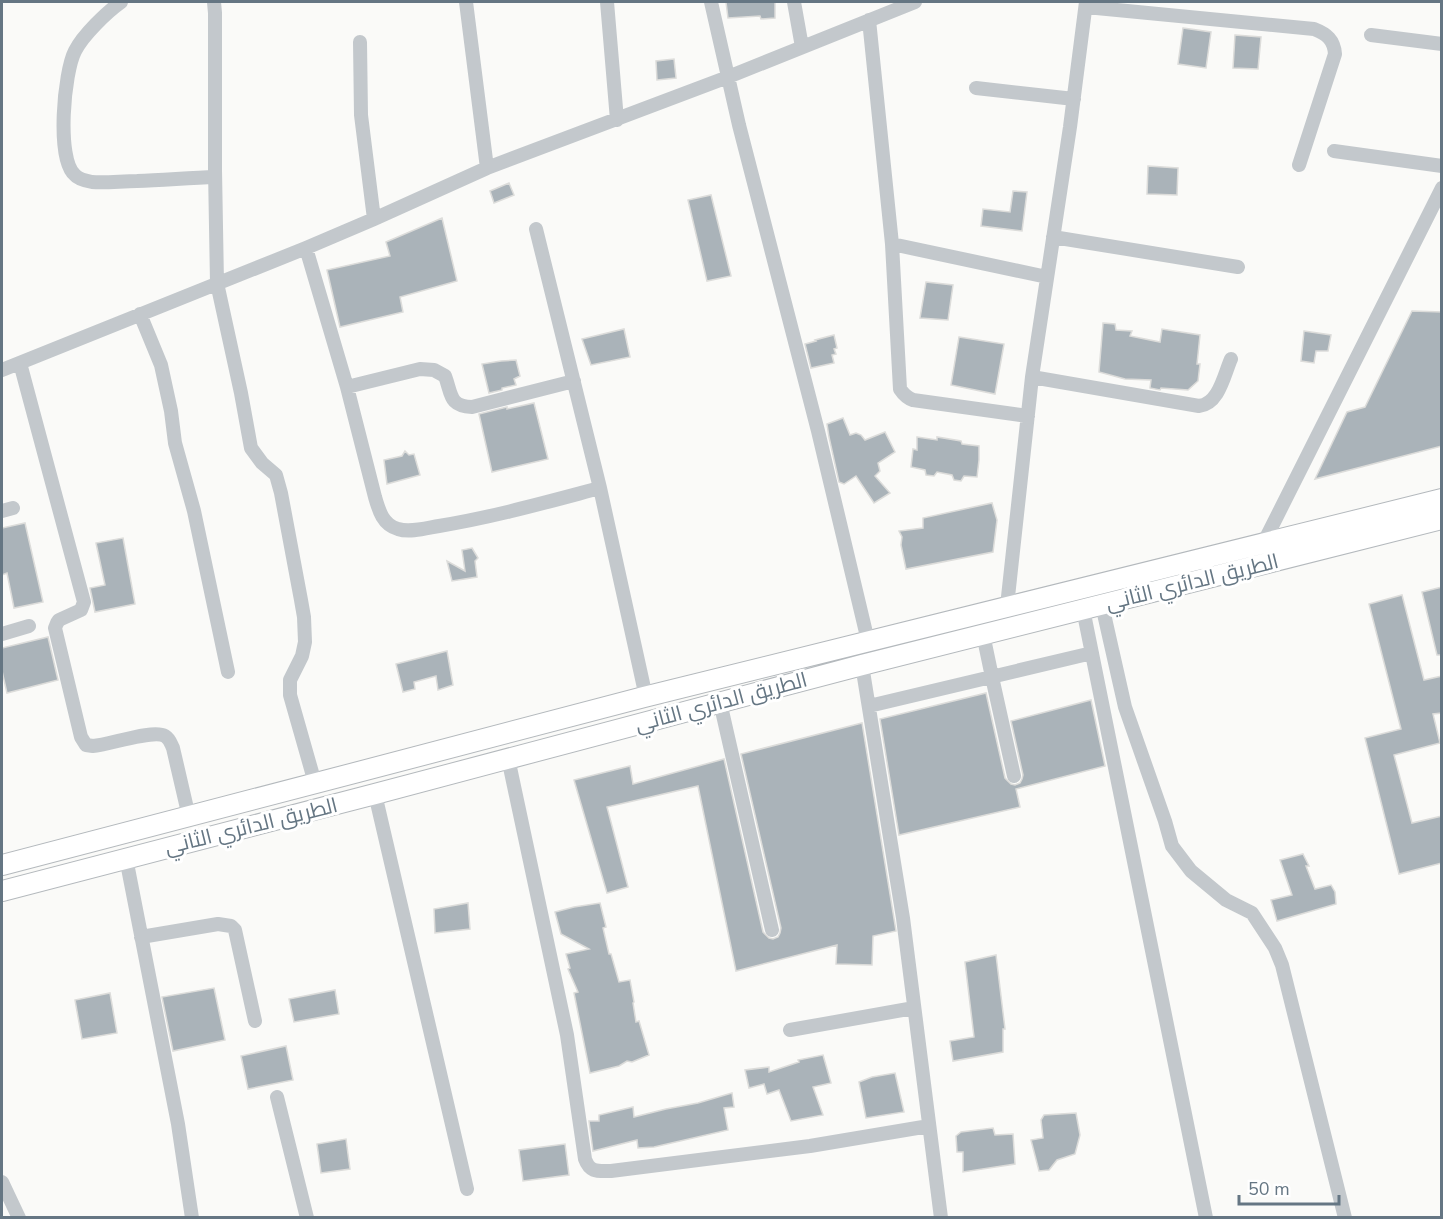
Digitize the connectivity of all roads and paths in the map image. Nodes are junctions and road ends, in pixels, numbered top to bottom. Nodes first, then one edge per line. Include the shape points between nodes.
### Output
1 (122, 2) edge
2 (214, 2) edge
3 (466, 2) edge
4 (606, 2) edge
5 (711, 2) edge
6 (794, 2) edge
7 (915, 2) edge
8 (1086, 4) edge
9 (869, 20) junction
10 (1371, 35) dead end
11 (360, 42) dead end
12 (1442, 44) edge
13 (802, 47) junction
14 (728, 77) junction
15 (976, 88) dead end
16 (1074, 99) junction
17 (617, 120) junction
18 (1334, 151) dead end
19 (1299, 165) dead end
20 (1442, 166) edge
21 (487, 168) junction
22 (215, 177) junction
23 (1442, 188) edge
24 (374, 219) junction
25 (536, 229) dead end
26 (1053, 237) junction
27 (892, 244) junction
28 (306, 248) junction
29 (1238, 267) dead end
30 (1047, 277) junction
31 (217, 283) junction
32 (140, 314) junction
33 (1231, 359) dead end
34 (20, 363) junction
35 (2, 370) edge
36 (1032, 377) junction
37 (574, 381) junction
38 (347, 387) junction
39 (1028, 416) junction
40 (600, 488) junction
41 (1442, 499) edge
42 (1441, 522) edge
43 (1264, 542) junction
44 (1007, 606) junction
45 (1093, 607) junction
46 (29, 626) dead end
47 (2, 634) edge
48 (983, 634) junction
49 (868, 641) junction
50 (1092, 653) junction
51 (862, 664) junction
52 (228, 672) dead end
53 (992, 677) junction
54 (646, 697) junction
55 (720, 702) junction
56 (869, 706) junction
57 (508, 758) junction
58 (1014, 776) dead end
59 (315, 783) junction
60 (375, 794) junction
61 (189, 818) junction
62 (126, 858) junction
63 (2, 865) edge
64 (2, 891) edge
65 (772, 930) dead end
66 (141, 937) junction
67 (914, 1008) junction
68 (255, 1021) dead end
69 (790, 1030) dead end
70 (277, 1097) dead end
71 (929, 1126) junction
72 (2, 1182) edge
73 (467, 1189) dead end
74 (20, 1218) edge
75 (192, 1218) edge
76 (307, 1218) edge
77 (941, 1218) edge
78 (1206, 1218) edge
79 (1345, 1218) edge

1 - 22 street via 75,50 68,69 64,122 69,167 75,176 89,182
2 - 22 street
3 - 21 street
4 - 17 street
5 - 14 street
6 - 13 street
7 - 9 street
8 - 16 street
8 - 19 street via 1314,29 1326,35 1335,54
9 - 13 street
9 - 27 street
10 - 12 street
11 - 24 street via 362,115
13 - 14 street
14 - 17 street
14 - 49 street
15 - 16 street
16 - 26 street
17 - 21 street
18 - 20 street
21 - 24 street
22 - 31 street
23 - 43 street
24 - 28 street
25 - 37 street
26 - 29 street
26 - 30 street
27 - 30 street
27 - 39 street via 903,394 913,400
28 - 31 street
28 - 38 street
30 - 36 street
31 - 32 street
31 - 59 street via 251,448 276,475 283,504 305,628 304,650 290,680 290,695
32 - 34 street
32 - 52 street via 161,365
33 - 36 street via 1215,396 1206,405 1198,406
34 - 35 street
34 - 61 street via 84,602 81,610 59,621 55,628 81,737 86,745 93,746 153,734 166,736 173,748
36 - 39 street
37 - 38 street via 472,407 454,402 445,376 434,370 420,369
37 - 40 street
38 - 40 street via 380,512 391,526 400,530 464,522
39 - 44 street
40 - 54 street
41 - 43 highway, الطريق الدائري الثاني
42 - 45 highway, الطريق الدائري الثاني
43 - 44 highway, الطريق الدائري الثاني
44 - 49 highway, الطريق الدائري الثاني
45 - 48 highway, الطريق الدائري الثاني
45 - 50 street
45 - 79 street via 1172,846 1191,871 1226,900 1252,914 1275,948
46 - 47 street
48 - 51 highway, الطريق الدائري الثاني
48 - 53 street
49 - 54 highway, الطريق الدائري الثاني
50 - 53 street
50 - 78 street
51 - 55 highway, الطريق الدائري الثاني
51 - 56 street
53 - 56 street
53 - 58 street
54 - 59 highway, الطريق الدائري الثاني
55 - 57 highway, الطريق الدائري الثاني
55 - 65 street
56 - 67 street
57 - 60 highway, الطريق الدائري الثاني
57 - 71 street via 567,1035 588,1167 611,1172
59 - 61 highway, الطريق الدائري الثاني
60 - 62 highway, الطريق الدائري الثاني
60 - 73 street
61 - 63 highway, الطريق الدائري الثاني
62 - 64 highway, الطريق الدائري الثاني
62 - 66 street
66 - 68 street via 218,924 231,926
66 - 75 street
67 - 69 street
67 - 71 street
70 - 76 street
71 - 77 street
72 - 74 street

